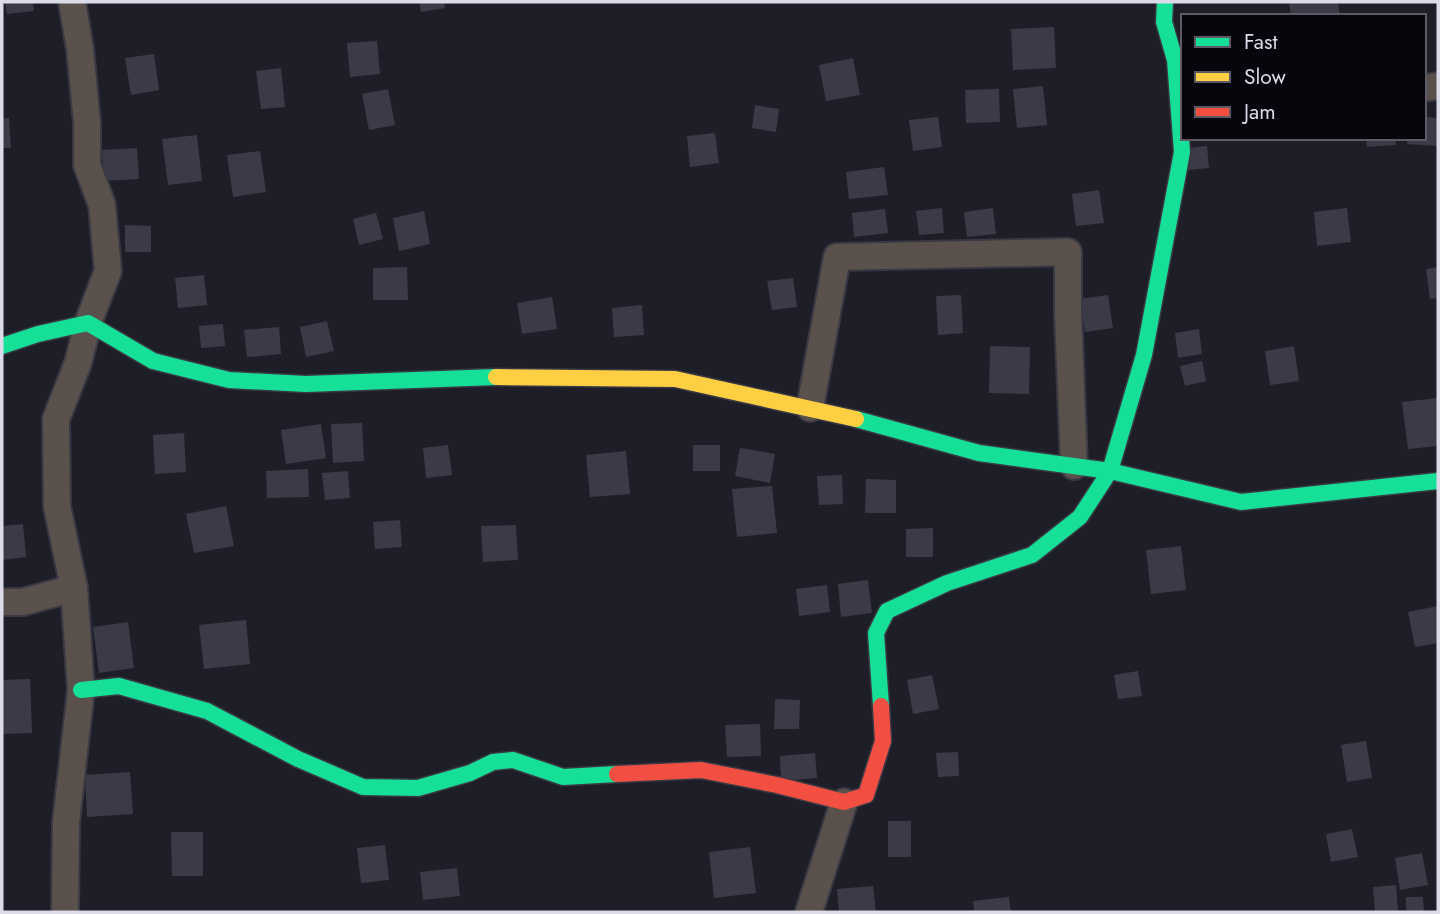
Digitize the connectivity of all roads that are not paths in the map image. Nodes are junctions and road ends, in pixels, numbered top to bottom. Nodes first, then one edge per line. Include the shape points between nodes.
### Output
1 (72, 2) edge
2 (1165, 2) edge
3 (1179, 65) edge
4 (1181, 123) edge
5 (1182, 140) edge
6 (88, 323) junction
7 (2, 346) edge
8 (810, 408) junction
9 (1074, 466) junction
10 (1110, 471) junction
11 (1438, 481) edge
12 (74, 588) junction
13 (2, 602) edge
14 (81, 690) junction
15 (844, 802) junction
16 (65, 912) edge
17 (809, 912) edge

1 - 6 street via 87,123 87,165 102,205 108,271
2 - 3 street via 1164,22
3 - 4 street
5 - 10 street via 1144,355
6 - 7 street
6 - 8 street via 153,361 229,380 306,384 487,377 675,379
6 - 12 street via 56,419 57,506
8 - 9 street via 979,453
8 - 9 street via 837,257 1068,252
9 - 10 street
10 - 11 street via 1241,502
10 - 15 street via 1080,517 1032,555 947,583 887,611 876,633 883,741 866,795
12 - 13 street via 23,602
12 - 14 street
14 - 15 street via 120,686 207,711 363,787 418,788 492,762 513,760 563,777 701,770
14 - 16 street via 66,822
15 - 17 street

